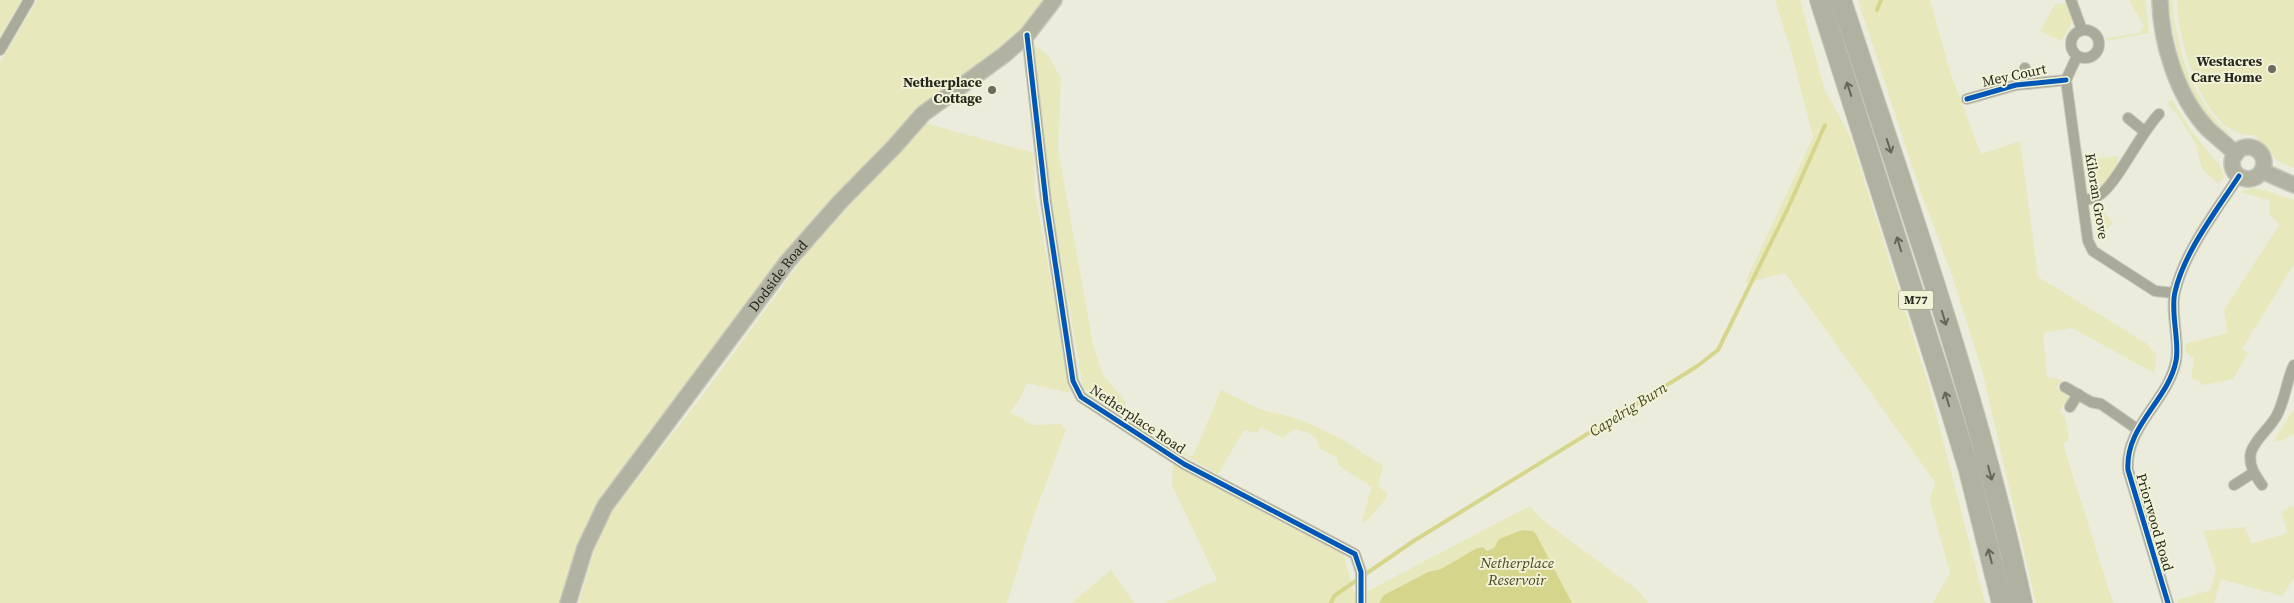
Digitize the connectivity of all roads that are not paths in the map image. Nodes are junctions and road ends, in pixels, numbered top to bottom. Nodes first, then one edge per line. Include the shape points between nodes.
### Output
1 (29, 0) edge
2 (1054, 0) edge
3 (1820, 0) edge
4 (1841, 0) edge
5 (2071, 0) edge
6 (2160, 0) edge
7 (2082, 30) junction
8 (1027, 35) junction
9 (0, 50) edge
10 (2077, 56) junction
11 (2025, 68) dead end
12 (2066, 80) junction
13 (2028, 84) junction
14 (1967, 99) dead end
15 (2159, 114) dead end
16 (2128, 118) dead end
17 (2144, 131) junction
18 (2236, 154) junction
19 (2262, 171) junction
20 (2239, 176) junction
21 (2294, 185) edge
22 (2083, 201) junction
23 (2174, 293) junction
24 (2294, 365) edge
25 (2065, 387) dead end
26 (2078, 394) junction
27 (2070, 407) dead end
28 (2137, 429) junction
29 (2253, 473) junction
30 (2234, 485) dead end
31 (2262, 485) dead end
32 (568, 603) edge
33 (1361, 603) edge
34 (2002, 603) edge
35 (2022, 603) edge
36 (2168, 603) edge

1 - 9 street
2 - 8 main road, Dodside Road
34 -> 3 highway, M77 via 1951,412
4 -> 35 highway, M77 via 1971,404
5 - 7 street
6 - 18 main road via 2170,61 2187,98 2206,126
7 - 10 street via 2072,39 2072,48
7 - 10 street via 2095,34 2099,46 2091,57
8 - 32 main road, Dodside Road via 923,114 788,261 605,506 585,548
8 - 33 street, Netherplace Road via 1046,202 1073,381 1081,397 1184,464 1355,554 1361,572
10 - 12 street
11 - 13 street
12 - 13 street, Mey Court
12 - 22 street, Kiloran Grove
13 - 14 street, Mey Court
15 - 17 street
16 - 17 street
17 - 22 street via 2109,186 2098,196
18 - 19 main road via 2244,148 2257,150 2263,157
18 - 20 main road via 2233,168
19 - 20 main road via 2249,179
19 - 21 main road
20 - 23 street, Priorwood Road via 2188,258
22 - 23 street, Kiloran Grove via 2088,241 2093,251 2155,291
23 - 28 street, Priorwood Road via 2176,360 2160,394
24 - 29 street via 2278,416 2251,452
25 - 26 street
26 - 27 street
26 - 28 street via 2101,404
28 - 36 street, Priorwood Road via 2127,458 2128,470
29 - 30 street
29 - 31 street

